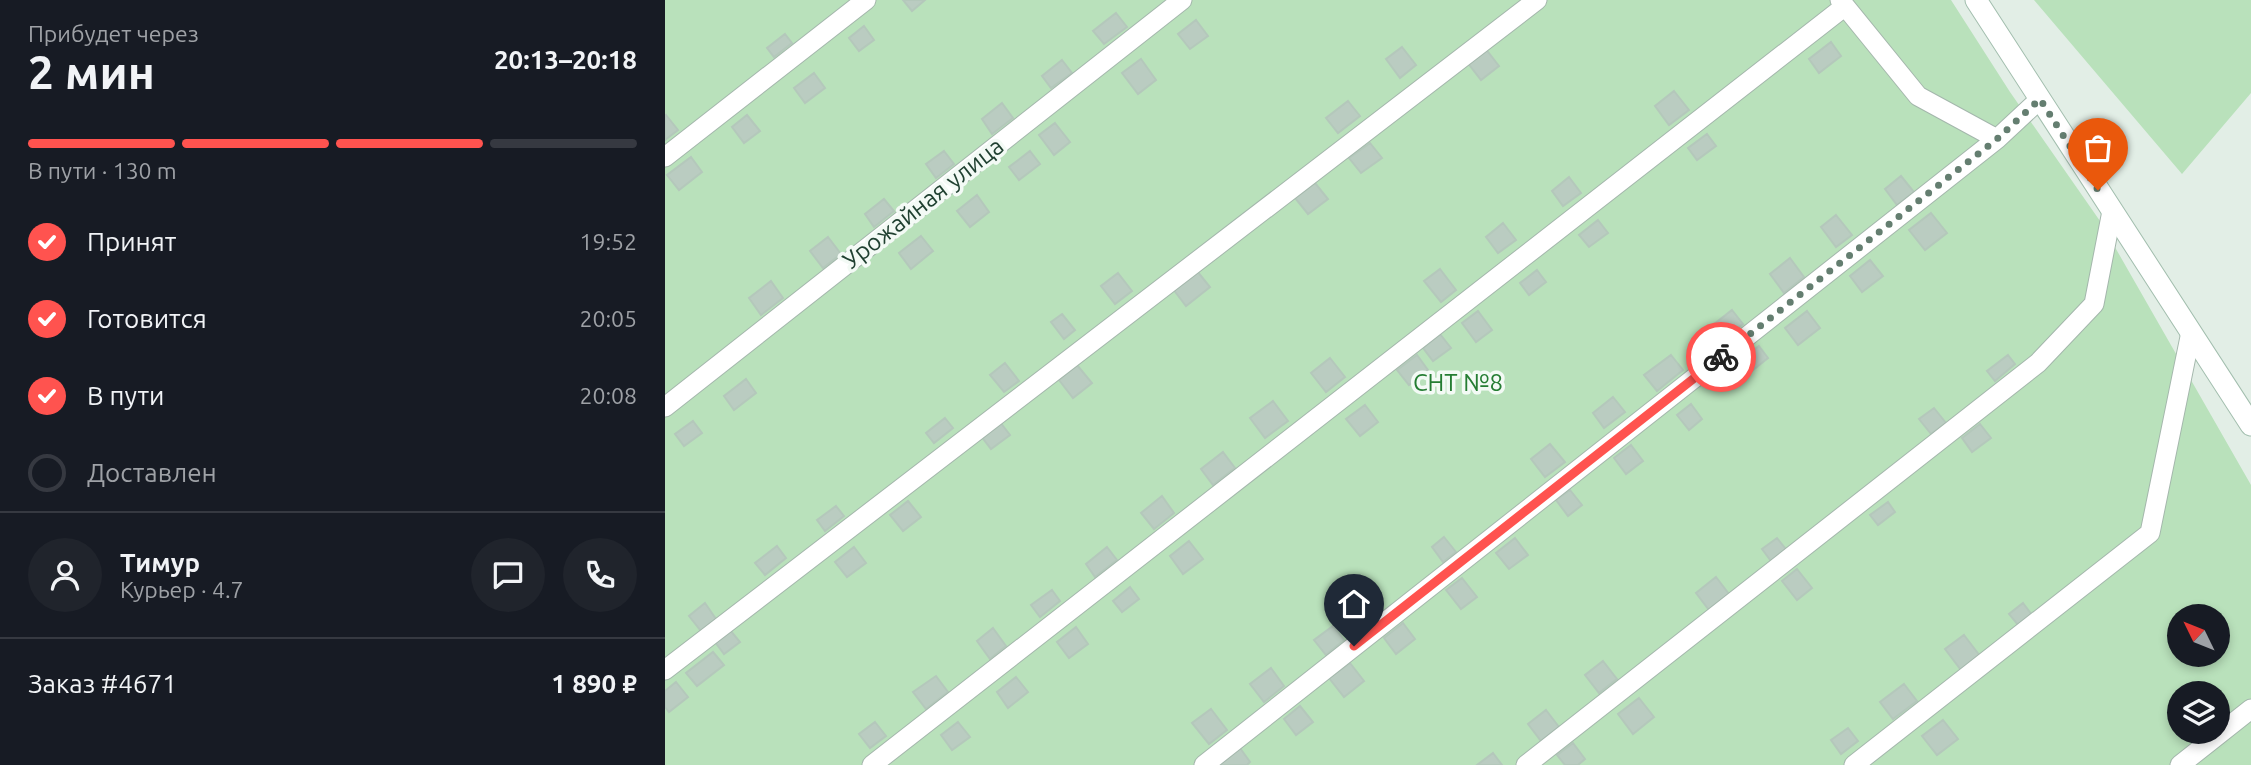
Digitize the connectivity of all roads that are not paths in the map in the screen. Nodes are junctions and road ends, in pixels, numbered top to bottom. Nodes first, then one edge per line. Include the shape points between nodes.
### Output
1 (866, 0) edge
2 (1182, 0) edge
3 (1537, 0) edge
4 (1976, 0) edge
5 (1842, 3) edge
6 (2040, 99) junction
7 (1997, 139) junction
8 (665, 157) edge
9 (2112, 211) junction
10 (2191, 332) junction
11 (665, 407) edge
12 (2251, 425) edge
13 (665, 670) edge
14 (2251, 709) edge
15 (872, 765) edge
16 (1204, 765) edge
17 (1526, 765) edge
18 (1854, 765) edge
19 (2180, 765) edge

1 - 8 street
2 - 11 street, Урожайная улица
3 - 13 street
4 - 6 main road
5 - 7 street via 1918,96
5 - 15 street
6 - 7 street
6 - 9 main road
7 - 16 street
9 - 10 main road
9 - 17 street via 2094,304 2038,363
10 - 12 main road
10 - 18 street via 2150,533
14 - 19 street

